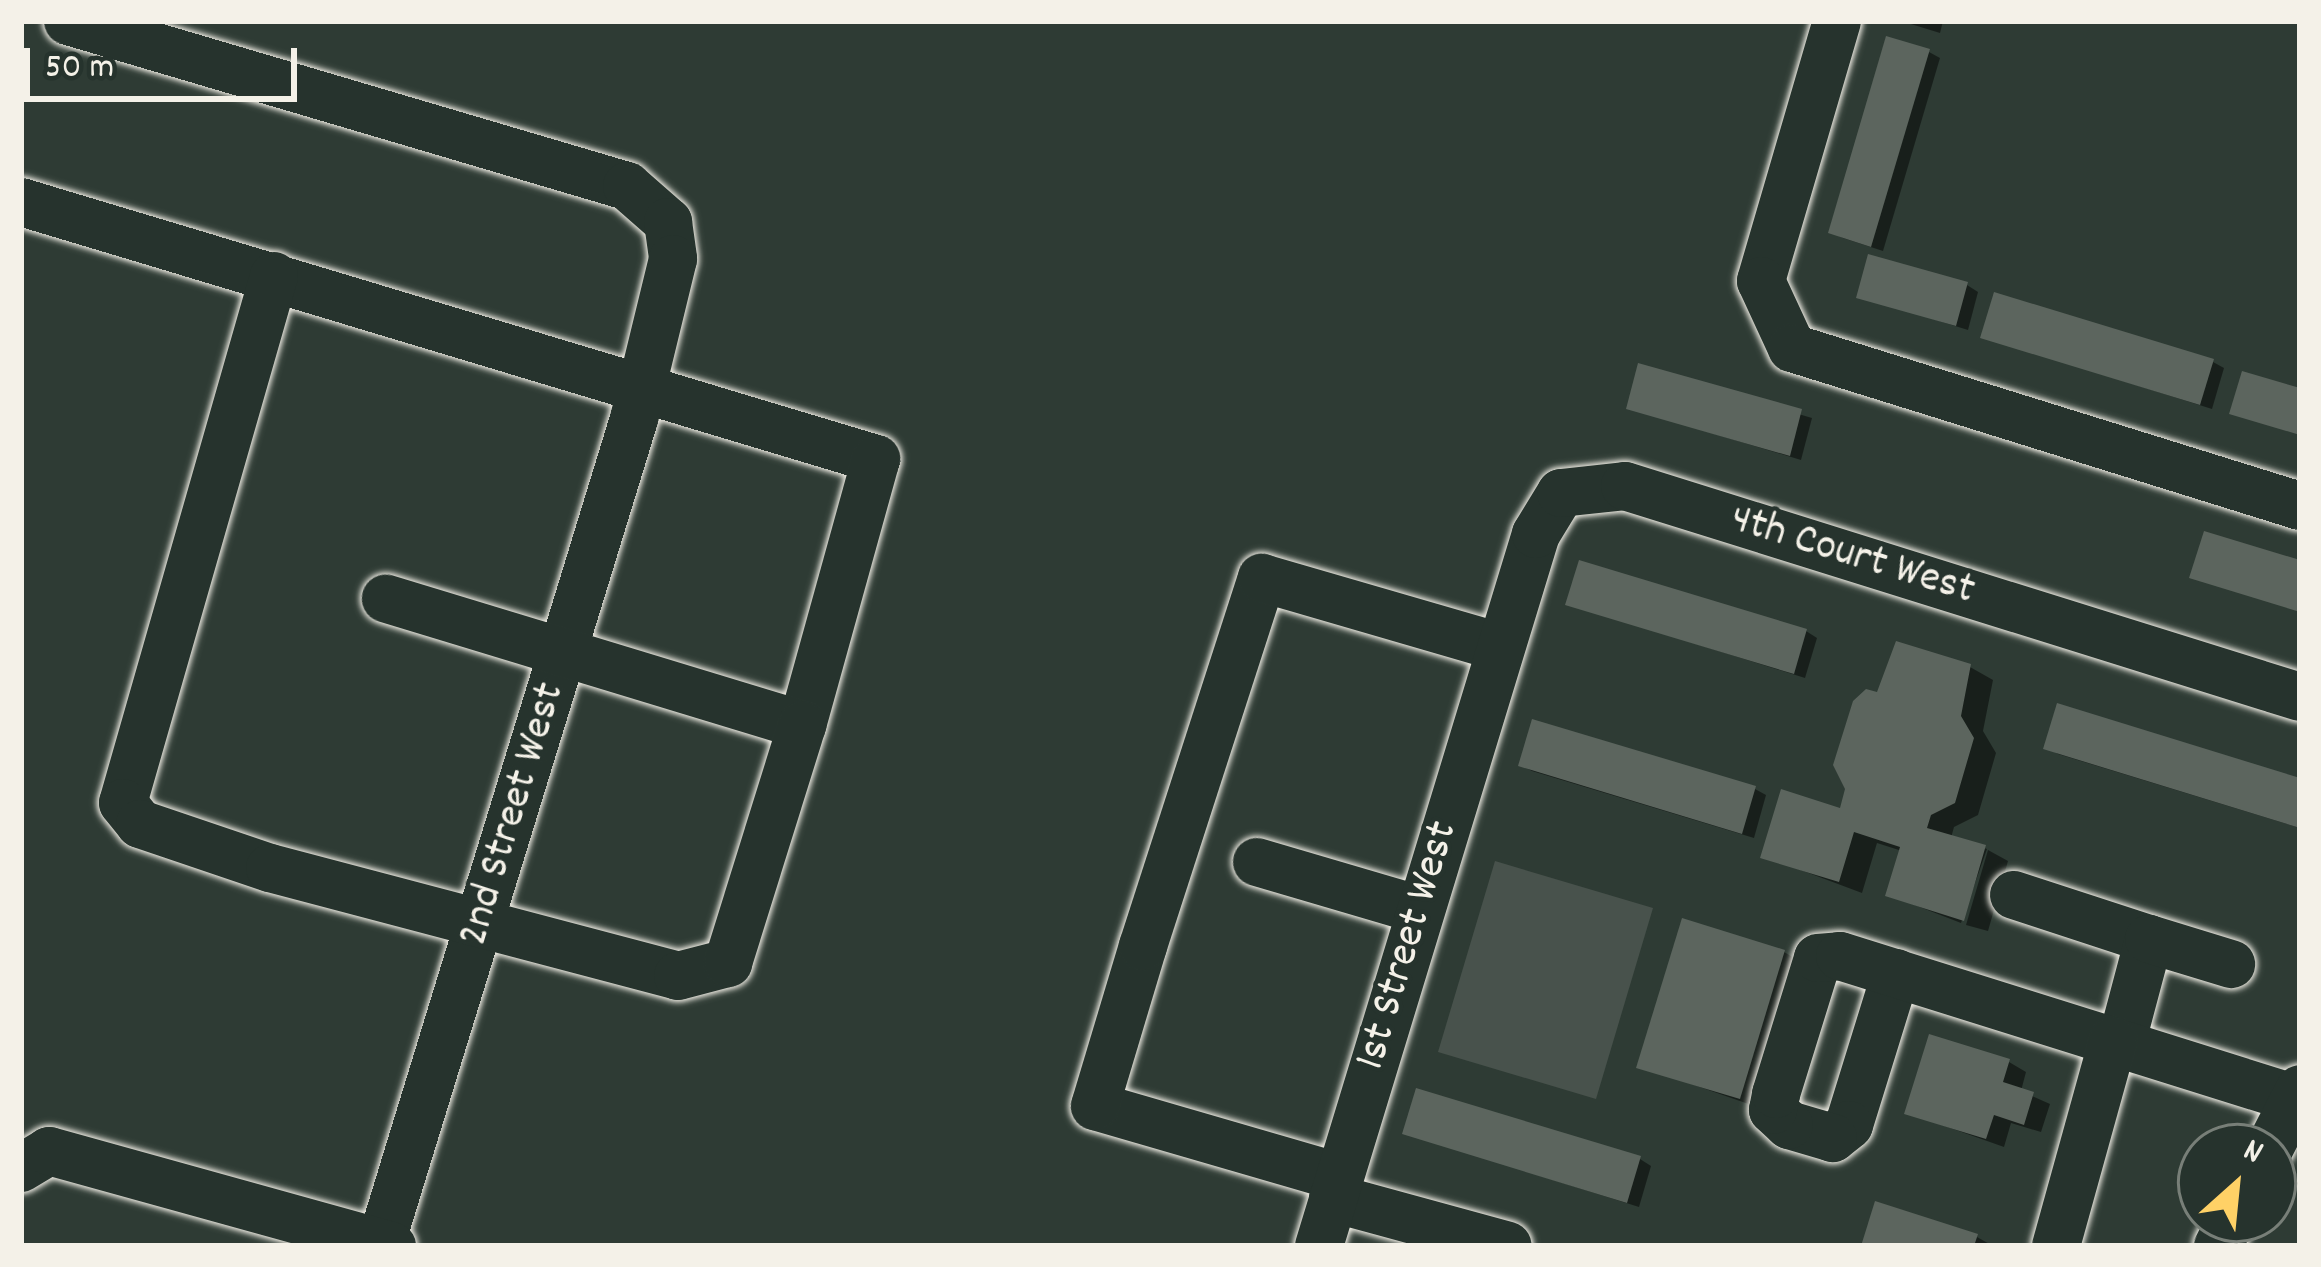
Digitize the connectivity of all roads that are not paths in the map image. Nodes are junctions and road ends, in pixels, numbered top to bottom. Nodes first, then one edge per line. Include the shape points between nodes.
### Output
1 (68, 21) edge
2 (1838, 21) edge
3 (21, 202) edge
4 (274, 276) junction
5 (642, 383) junction
6 (2300, 506) edge
7 (386, 599) dead end
8 (1500, 647) junction
9 (563, 653) junction
10 (2300, 697) edge
11 (802, 725) junction
12 (1257, 862) dead end
13 (2014, 895) dead end
14 (1420, 910) junction
15 (480, 926) junction
16 (2149, 939) junction
17 (2231, 964) dead end
18 (1896, 974) dead end
19 (2117, 1042) junction
20 (2298, 1094) edge
21 (2283, 1123) edge
22 (21, 1168) edge
23 (1336, 1188) junction
24 (384, 1245) edge
25 (1319, 1246) edge
26 (1508, 1246) edge
27 (2056, 1246) edge

1 - 5 street via 627,186 668,222 673,259
2 - 6 street via 1761,281 1792,348
3 - 4 street
4 - 5 street
4 - 15 street via 123,803 140,824 161,832
5 - 9 street, 2nd Street West
5 - 11 street via 876,459
7 - 9 street
8 - 10 street, 4th Court West via 1536,534 1561,493 1625,485
8 - 14 street, 1st Street West
8 - 23 street via 1262,578 1136,969 1095,1106
9 - 11 street
9 - 15 street, 2nd Street West
11 - 15 street via 728,963 678,976
12 - 14 street
13 - 16 street
14 - 23 street, 1st Street West
15 - 24 street, 2nd Street West
16 - 17 street
16 - 19 street
18 - 19 street
19 - 20 street
19 - 27 street
20 - 21 street
22 - 24 street via 49,1151
23 - 25 street, 1st Street West
23 - 26 street

